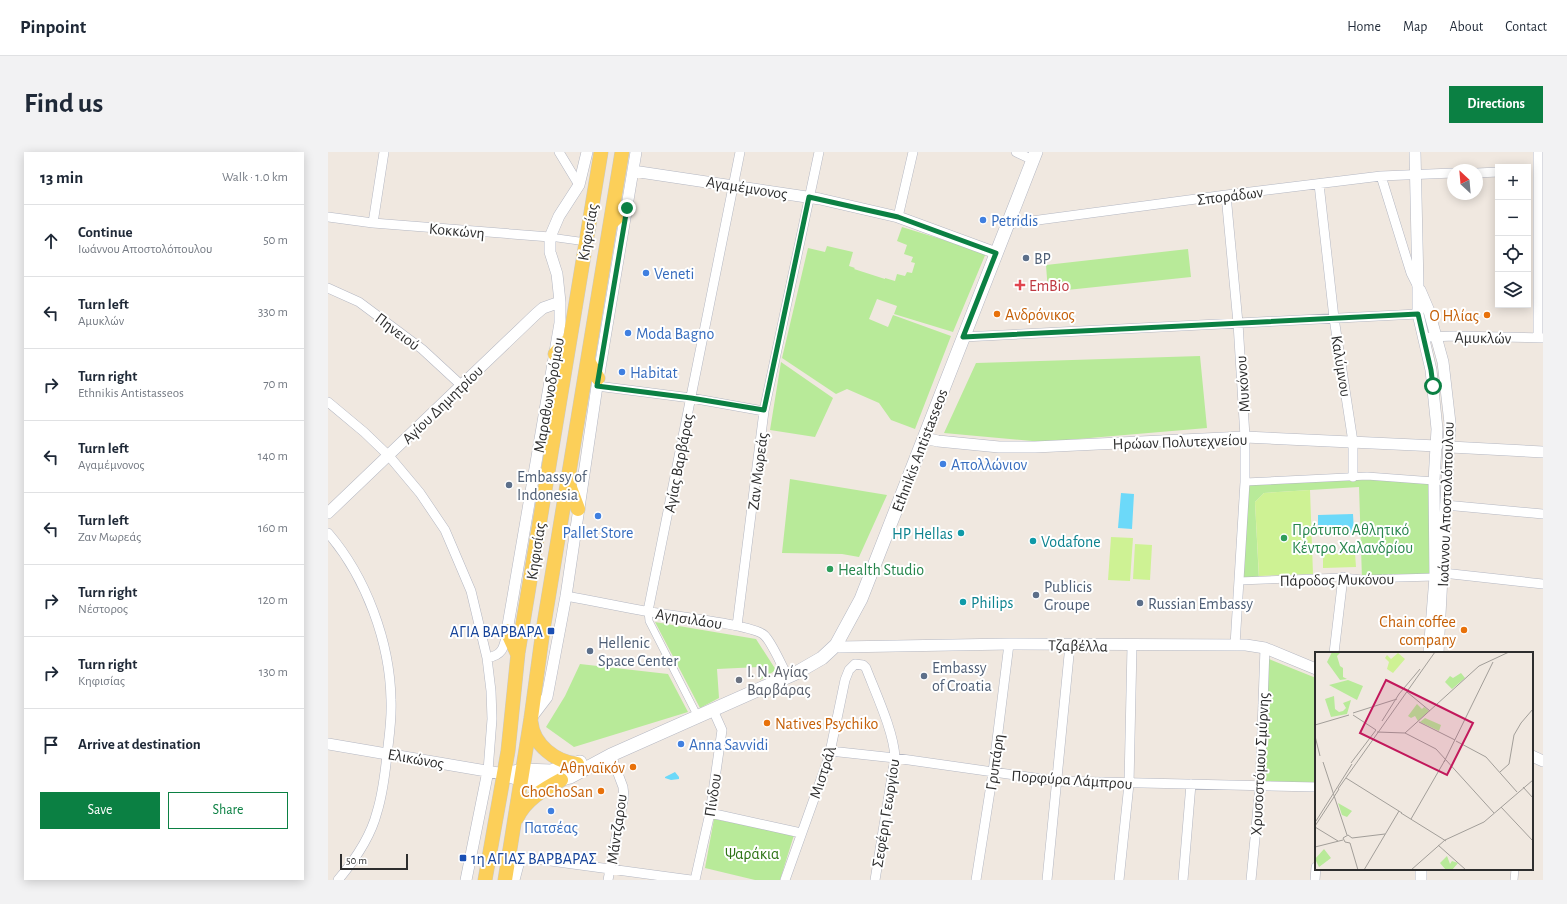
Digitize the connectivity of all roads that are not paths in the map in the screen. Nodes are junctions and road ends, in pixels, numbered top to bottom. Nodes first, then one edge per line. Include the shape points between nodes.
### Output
1 (384, 152) edge
2 (559, 152) edge
3 (587, 152) edge
4 (601, 152) edge
5 (622, 152) edge
6 (636, 152) edge
7 (740, 152) edge
8 (819, 152) edge
9 (913, 152) edge
10 (1016, 152) edge
11 (1415, 152) edge
12 (1538, 152) edge
13 (1034, 156) edge
14 (633, 171) junction
15 (1536, 171) edge
16 (1495, 172) edge
17 (1483, 173) edge
18 (1415, 174) junction
19 (1447, 174) edge
20 (1381, 176) junction
21 (1319, 184) junction
22 (579, 185) junction
23 (733, 185) junction
24 (1226, 195) junction
25 (809, 197) junction
26 (627, 208) junction
27 (328, 217) edge
28 (898, 217) junction
29 (373, 223) junction
30 (611, 223) junction
31 (1008, 224) junction
32 (550, 237) junction
33 (586, 242) junction
34 (996, 253) junction
35 (1418, 286) junction
36 (328, 288) edge
37 (560, 302) junction
38 (1418, 314) junction
39 (1334, 318) junction
40 (1238, 323) junction
41 (963, 337) junction
42 (1437, 337) junction
43 (1423, 338) junction
44 (1541, 338) edge
45 (569, 340) junction
46 (555, 354) junction
47 (588, 361) junction
48 (598, 382) junction
49 (461, 385) junction
50 (691, 398) junction
51 (328, 402) edge
52 (764, 410) junction
53 (1245, 437) junction
54 (924, 438) junction
55 (1353, 442) junction
56 (1437, 446) junction
57 (1450, 447) junction
58 (1543, 452) edge
59 (389, 456) junction
60 (1353, 477) junction
61 (1434, 481) junction
62 (1245, 482) junction
63 (568, 483) junction
64 (1445, 505) junction
65 (578, 509) junction
66 (328, 513) edge
67 (1543, 514) edge
68 (328, 532) edge
69 (1439, 575) junction
70 (1343, 577) junction
71 (1238, 581) junction
72 (1543, 584) edge
73 (566, 596) junction
74 (648, 612) junction
75 (737, 626) junction
76 (507, 631) junction
77 (1009, 644) junction
78 (836, 645) junction
79 (1070, 645) junction
80 (1235, 645) junction
81 (1132, 646) junction
82 (1265, 648) junction
83 (1334, 652) edge
84 (1429, 652) edge
85 (1438, 652) edge
86 (518, 653) junction
87 (487, 658) junction
88 (855, 664) joint
89 (1315, 669) edge
90 (788, 677) junction
91 (713, 710) junction
92 (698, 717) junction
93 (531, 718) junction
94 (328, 744) edge
95 (830, 751) junction
96 (387, 753) junction
97 (611, 755) junction
98 (1533, 756) edge
99 (894, 758) junction
100 (1543, 761) edge
101 (578, 764) junction
102 (488, 770) junction
103 (993, 772) junction
104 (504, 774) junction
105 (522, 776) junction
106 (561, 780) junction
107 (1058, 781) junction
108 (1129, 784) junction
109 (1192, 784) junction
110 (1260, 786) junction
111 (1315, 787) edge
112 (710, 813) junction
113 (515, 822) junction
114 (801, 833) junction
115 (610, 870) junction
116 (1315, 870) edge
117 (1421, 870) edge
118 (1515, 870) edge
119 (338, 880) edge
120 (466, 880) edge
121 (485, 880) edge
122 (505, 880) edge
123 (515, 880) edge
124 (608, 880) edge
125 (691, 880) edge
126 (695, 880) edge
127 (785, 880) edge
128 (875, 880) edge
129 (976, 880) edge
130 (1047, 880) edge
131 (1119, 880) edge
132 (1183, 880) edge
133 (1251, 880) edge
134 (1314, 880) edge
135 (1420, 880) edge
136 (1514, 880) edge

1 - 29 street
2 - 22 street
3 - 22 street, Μαραθωνοδρόμου
4 - 33 main road, Κηφισίας
5 - 30 main road, Κηφισίας
6 - 14 street, Κηφισίας
7 - 23 street, Αγίας Βαρβάρας
8 - 25 street, Ζαν Μωρεάς
9 - 28 street
10 - 13 street
11 - 18 street, Ιωάννου Αποστολόπουλου
12 - 15 street
13 - 31 main road, Ethnikis Antistasseos
14 - 23 street, Αγαμέμνονος
14 - 26 street, Κηφισίας
15 - 44 street
16 - 17 street
18 - 19 street, Σποράδων
18 - 20 street, Σποράδων
18 - 35 street, Ιωάννου Αποστολόπουλου
20 - 21 street, Σποράδων
20 - 35 street
21 - 24 street, Σποράδων
21 - 39 street, Καλύμνου
22 - 32 street, Μαραθωνοδρόμου via 559,216
23 - 25 street, Αγαμέμνονος
23 - 50 street, Αγίας Βαρβάρας
24 - 31 street, Σποράδων
24 - 40 street, Μυκόνου
25 - 28 street, Αγαμέμνονος
25 - 52 street, Ζαν Μωρεάς
26 - 30 main road
26 - 48 street, Κηφισίας
27 - 29 street, Κοκκώνη
28 - 34 street, Αγαμέμνονος
29 - 32 street, Κοκκώνη
30 - 47 main road, Κηφισίας
31 - 34 main road, Ethnikis Antistasseos
32 - 33 street, Κοκκώνη
32 - 37 street, Μαραθωνοδρόμου via 550,252 557,274
33 - 45 main road, Κηφισίας
34 - 41 main road, Ethnikis Antistasseos
35 - 38 street, Ιωάννου Αποστολόπουλου
35 - 42 street, Ιωάννου Αποστολόπουλου
36 - 49 street, Πηνειού via 359,302 422,349
37 - 46 street, Μαραθωνοδρόμου via 560,323
37 - 49 street, Αγίου Δημητρίου via 543,308
38 - 39 street
38 - 43 street, Ιωάννου Αποστολόπουλου
39 - 40 street
39 - 55 street, Καλύμνου
40 - 41 street
40 - 53 street, Μυκόνου
41 - 54 main road, Ethnikis Antistasseos
42 - 43 street, Αμυκλών
42 - 44 street, Αμυκλών
42 - 57 street, Ιωάννου Αποστολόπουλου via 1446,380
43 - 56 street, Ιωάννου Αποστολόπουλου via 1431,370
45 - 46 main road
45 - 86 main road, Κηφισίας
46 - 76 street, Μαραθωνοδρόμου
47 - 48 main road
47 - 63 main road, Κηφισίας
48 - 50 street
48 - 65 street, Κηφισίας
49 - 59 street, Αγίου Δημητρίου
50 - 52 street
50 - 74 street, Αγίας Βαρβάρας
51 - 59 street
52 - 75 street, Ζαν Μωρεάς
53 - 54 street, Ηρώων Πολυτεχνείου via 1035,447 999,447
53 - 55 street, Ηρώων Πολυτεχνείου
53 - 62 street, Μυκόνου
54 - 78 main road, Ethnikis Antistasseos via 861,599
55 - 56 street, Ηρώων Πολυτεχνείου
55 - 60 street, Καλύμνου
56 - 61 street, Ιωάννου Αποστολόπουλου
57 - 58 street
57 - 64 street, Ιωάννου Αποστολόπουλου
59 - 66 street, Αγίου Δημητρίου
59 - 87 street via 420,493 445,530 471,591
60 - 61 street
60 - 62 street
61 - 69 street, Ιωάννου Αποστολόπουλου
62 - 71 street, Μυκόνου
63 - 65 main road
63 - 93 main road, Κηφισίας
64 - 67 street
64 - 69 street, Ιωάννου Αποστολόπουλου
65 - 73 street, Κηφισίας
68 - 96 street via 362,585 382,638 392,699
69 - 70 street, Πάροδος Μυκόνου via 1362,579
69 - 72 street
69 - 84 street, Ιωάννου Αποστολόπουλου
69 - 85 street, Ιωάννου Αποστολόπουλου
70 - 71 street, Πάροδος Μυκόνου
70 - 83 street
71 - 80 street, Μυκόνου
73 - 74 street, Αγησιλάου
73 - 93 street, Κηφισίας via 547,697
74 - 75 street, Αγησιλάου
74 - 92 street, Αγίας Βαρβάρας via 649,621
75 - 90 street, Αγησιλάου via 765,635
76 - 86 main road
76 - 87 street, Μαραθωνοδρόμου via 501,652
77 - 78 street, Τζαβέλλα via 846,647
77 - 79 street, Τζαβέλλα
77 - 103 street, Γρυπάρη
78 - 90 main road, Ethnikis Antistasseos via 822,658
79 - 81 street, Τζαβέλλα
79 - 107 street
80 - 81 street, Τζαβέλλα
80 - 82 street, Τζαβέλλα
81 - 108 street
82 - 89 street, Τζαβέλλα
82 - 110 street, Χρυσοστόμου Σμύρνης
86 - 104 main road, Κηφισίας
87 - 102 street via 492,719
88 - 95 street, Μιστράλ via 848,670 845,680
88 - 99 street, Σεφέρη Γεωργίου via 866,668 891,734
90 - 91 main road, Ethnikis Antistasseos
91 - 92 main road, Ethnikis Antistasseos
91 - 112 street, Πίνδου via 722,730
92 - 97 main road, Ethnikis Antistasseos
93 - 101 main road via 535,736 547,750 562,761
93 - 105 main road, Κηφισίας
94 - 96 street, Ελικώνος
95 - 99 street, Πορφύρα Λάμπρου
95 - 114 street, Μιστράλ
96 - 102 street, Ελικώνος
96 - 119 street via 377,814 366,838
97 - 101 main road, Ethnikis Antistasseos via 598,756
97 - 106 main road, Ethnikis Antistasseos via 580,773
97 - 115 street, Μάντζαρου via 624,796
98 - 100 street
99 - 103 street, Πορφύρα Λάμπρου
99 - 128 street, Σεφέρη Γεωργίου
101 - 105 main road, Ethnikis Antistasseos
102 - 104 street, Ελικώνος
102 - 120 street
103 - 107 street, Πορφύρα Λάμπρου
103 - 129 street, Γρυπάρη
104 - 105 main road
104 - 121 main road, Κηφισίας
105 - 106 main road, Ethnikis Antistasseos via 541,783
105 - 113 main road, Κηφισίας
106 - 113 main road via 528,802
107 - 108 street, Πορφύρα Λάμπρου
107 - 130 street
108 - 109 street, Πορφύρα Λάμπρου
108 - 131 street
109 - 110 street, Πορφύρα Λάμπρου
109 - 132 street
110 - 111 street, Πορφύρα Λάμπρου
110 - 133 street, Χρυσοστόμου Σμύρνης
112 - 114 street
112 - 126 street, Πίνδου
113 - 122 main road, Κηφισίας
114 - 127 street, Μιστράλ
115 - 123 street via 521,857
115 - 124 street, Μάντζαρου
115 - 125 street
116 - 134 street
117 - 135 street
118 - 136 street

